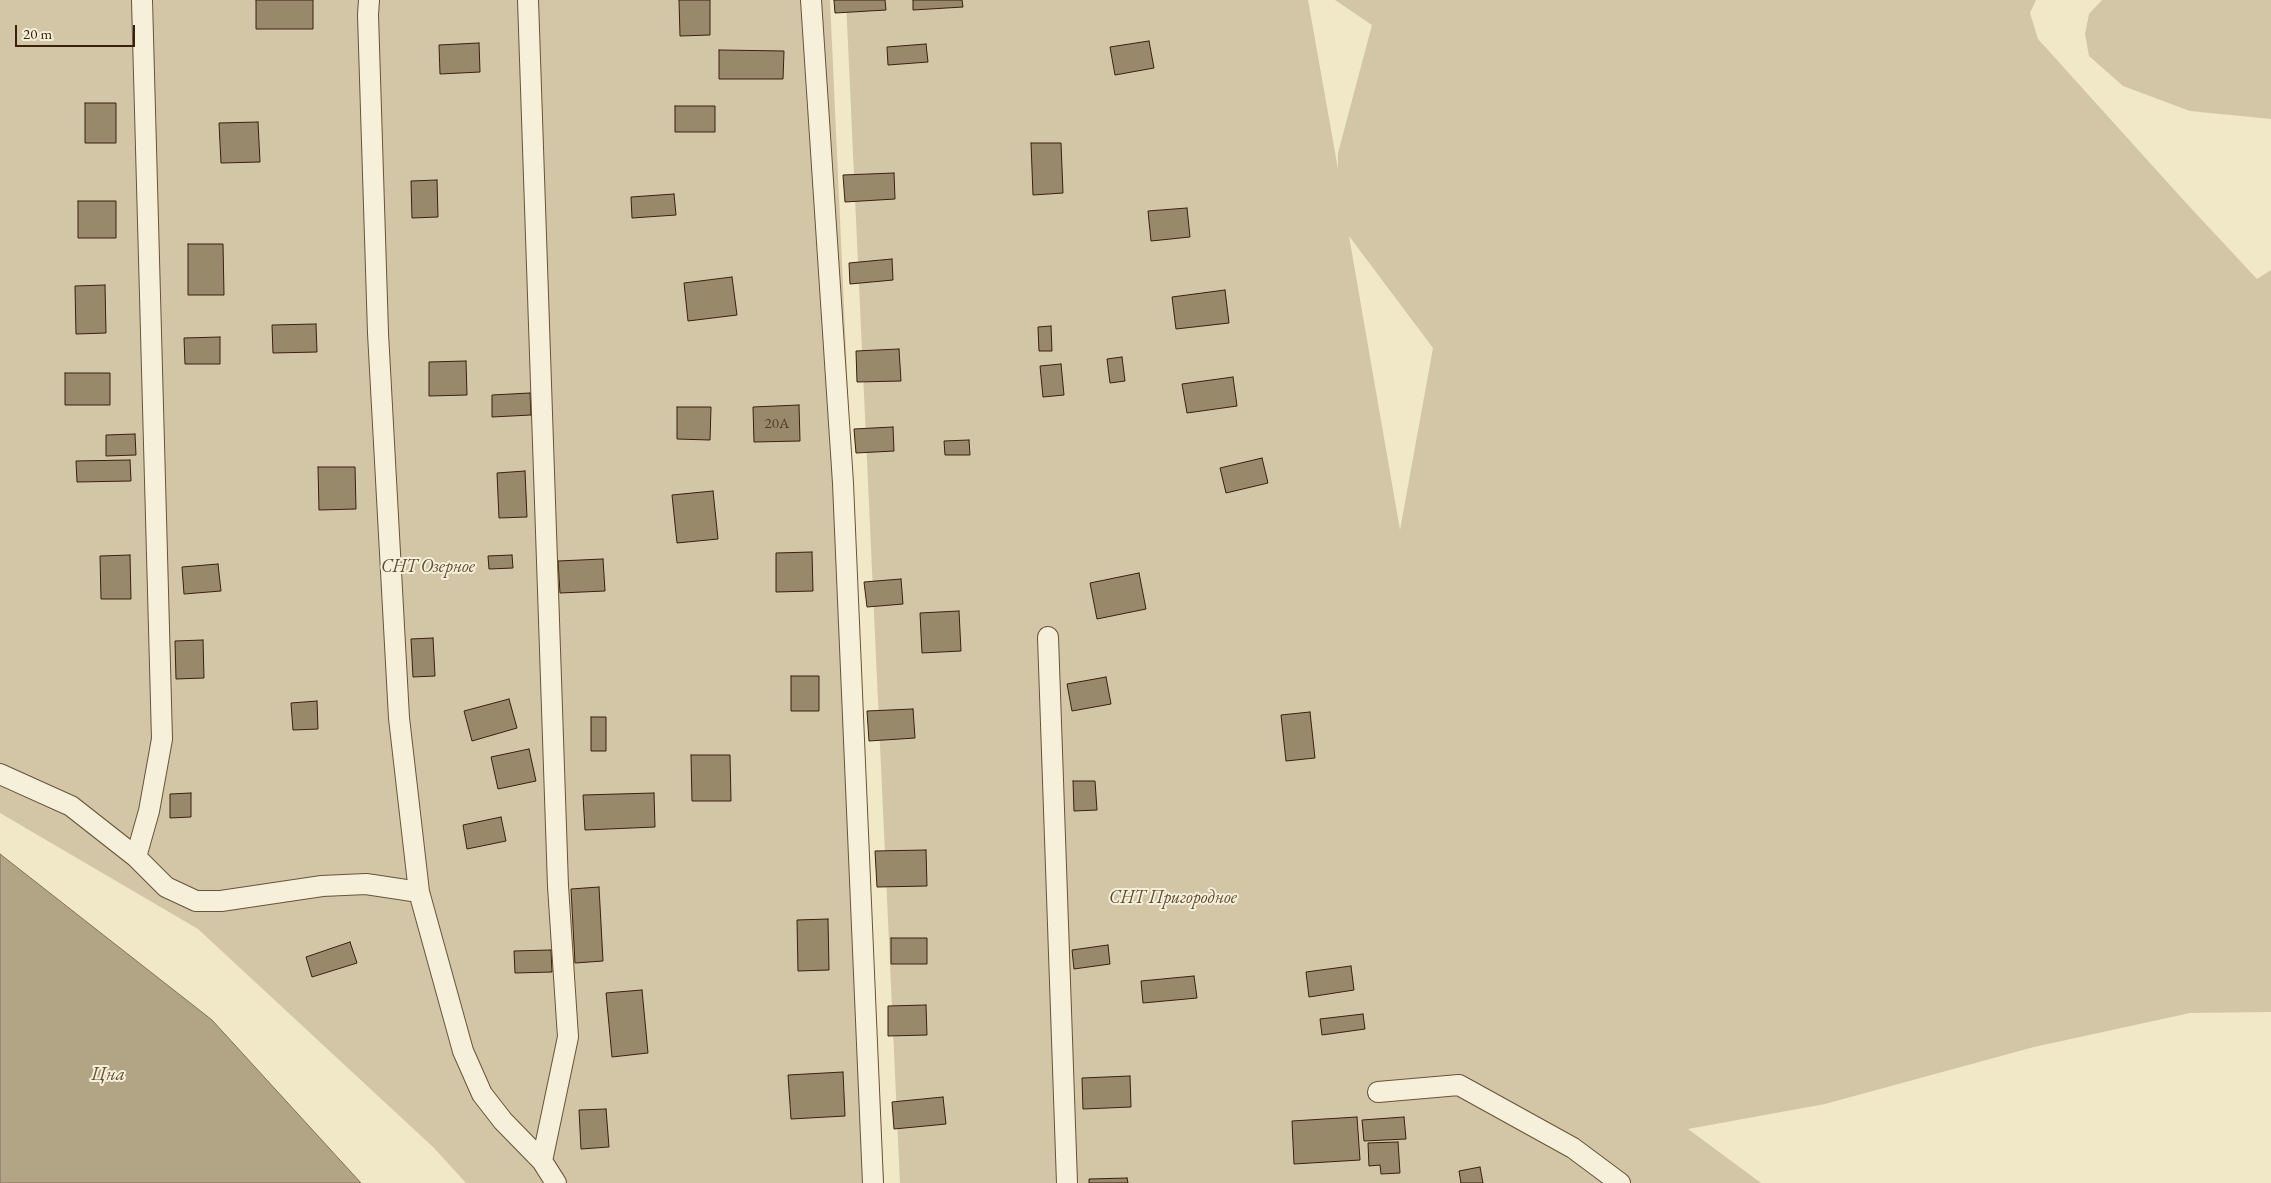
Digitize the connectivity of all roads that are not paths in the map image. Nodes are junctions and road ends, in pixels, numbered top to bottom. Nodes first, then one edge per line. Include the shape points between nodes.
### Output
1 (142, 0) edge
2 (369, 0) edge
3 (528, 0) edge
4 (811, 0) edge
5 (1048, 637) dead end
6 (0, 774) edge
7 (136, 856) junction
8 (419, 892) junction
9 (1378, 1092) dead end
10 (542, 1161) junction
11 (556, 1183) edge
12 (873, 1183) edge
13 (1067, 1183) edge
14 (1620, 1183) edge

1 - 7 lane via 162,739 150,811
2 - 8 lane via 378,342 399,718
3 - 10 lane via 558,886 568,1036
4 - 12 lane via 844,483
5 - 13 lane
6 - 7 lane via 71,806
7 - 8 lane via 166,887 196,900 366,884
8 - 10 lane via 463,1051 482,1094
9 - 14 lane via 1459,1085 1573,1148
10 - 11 lane

